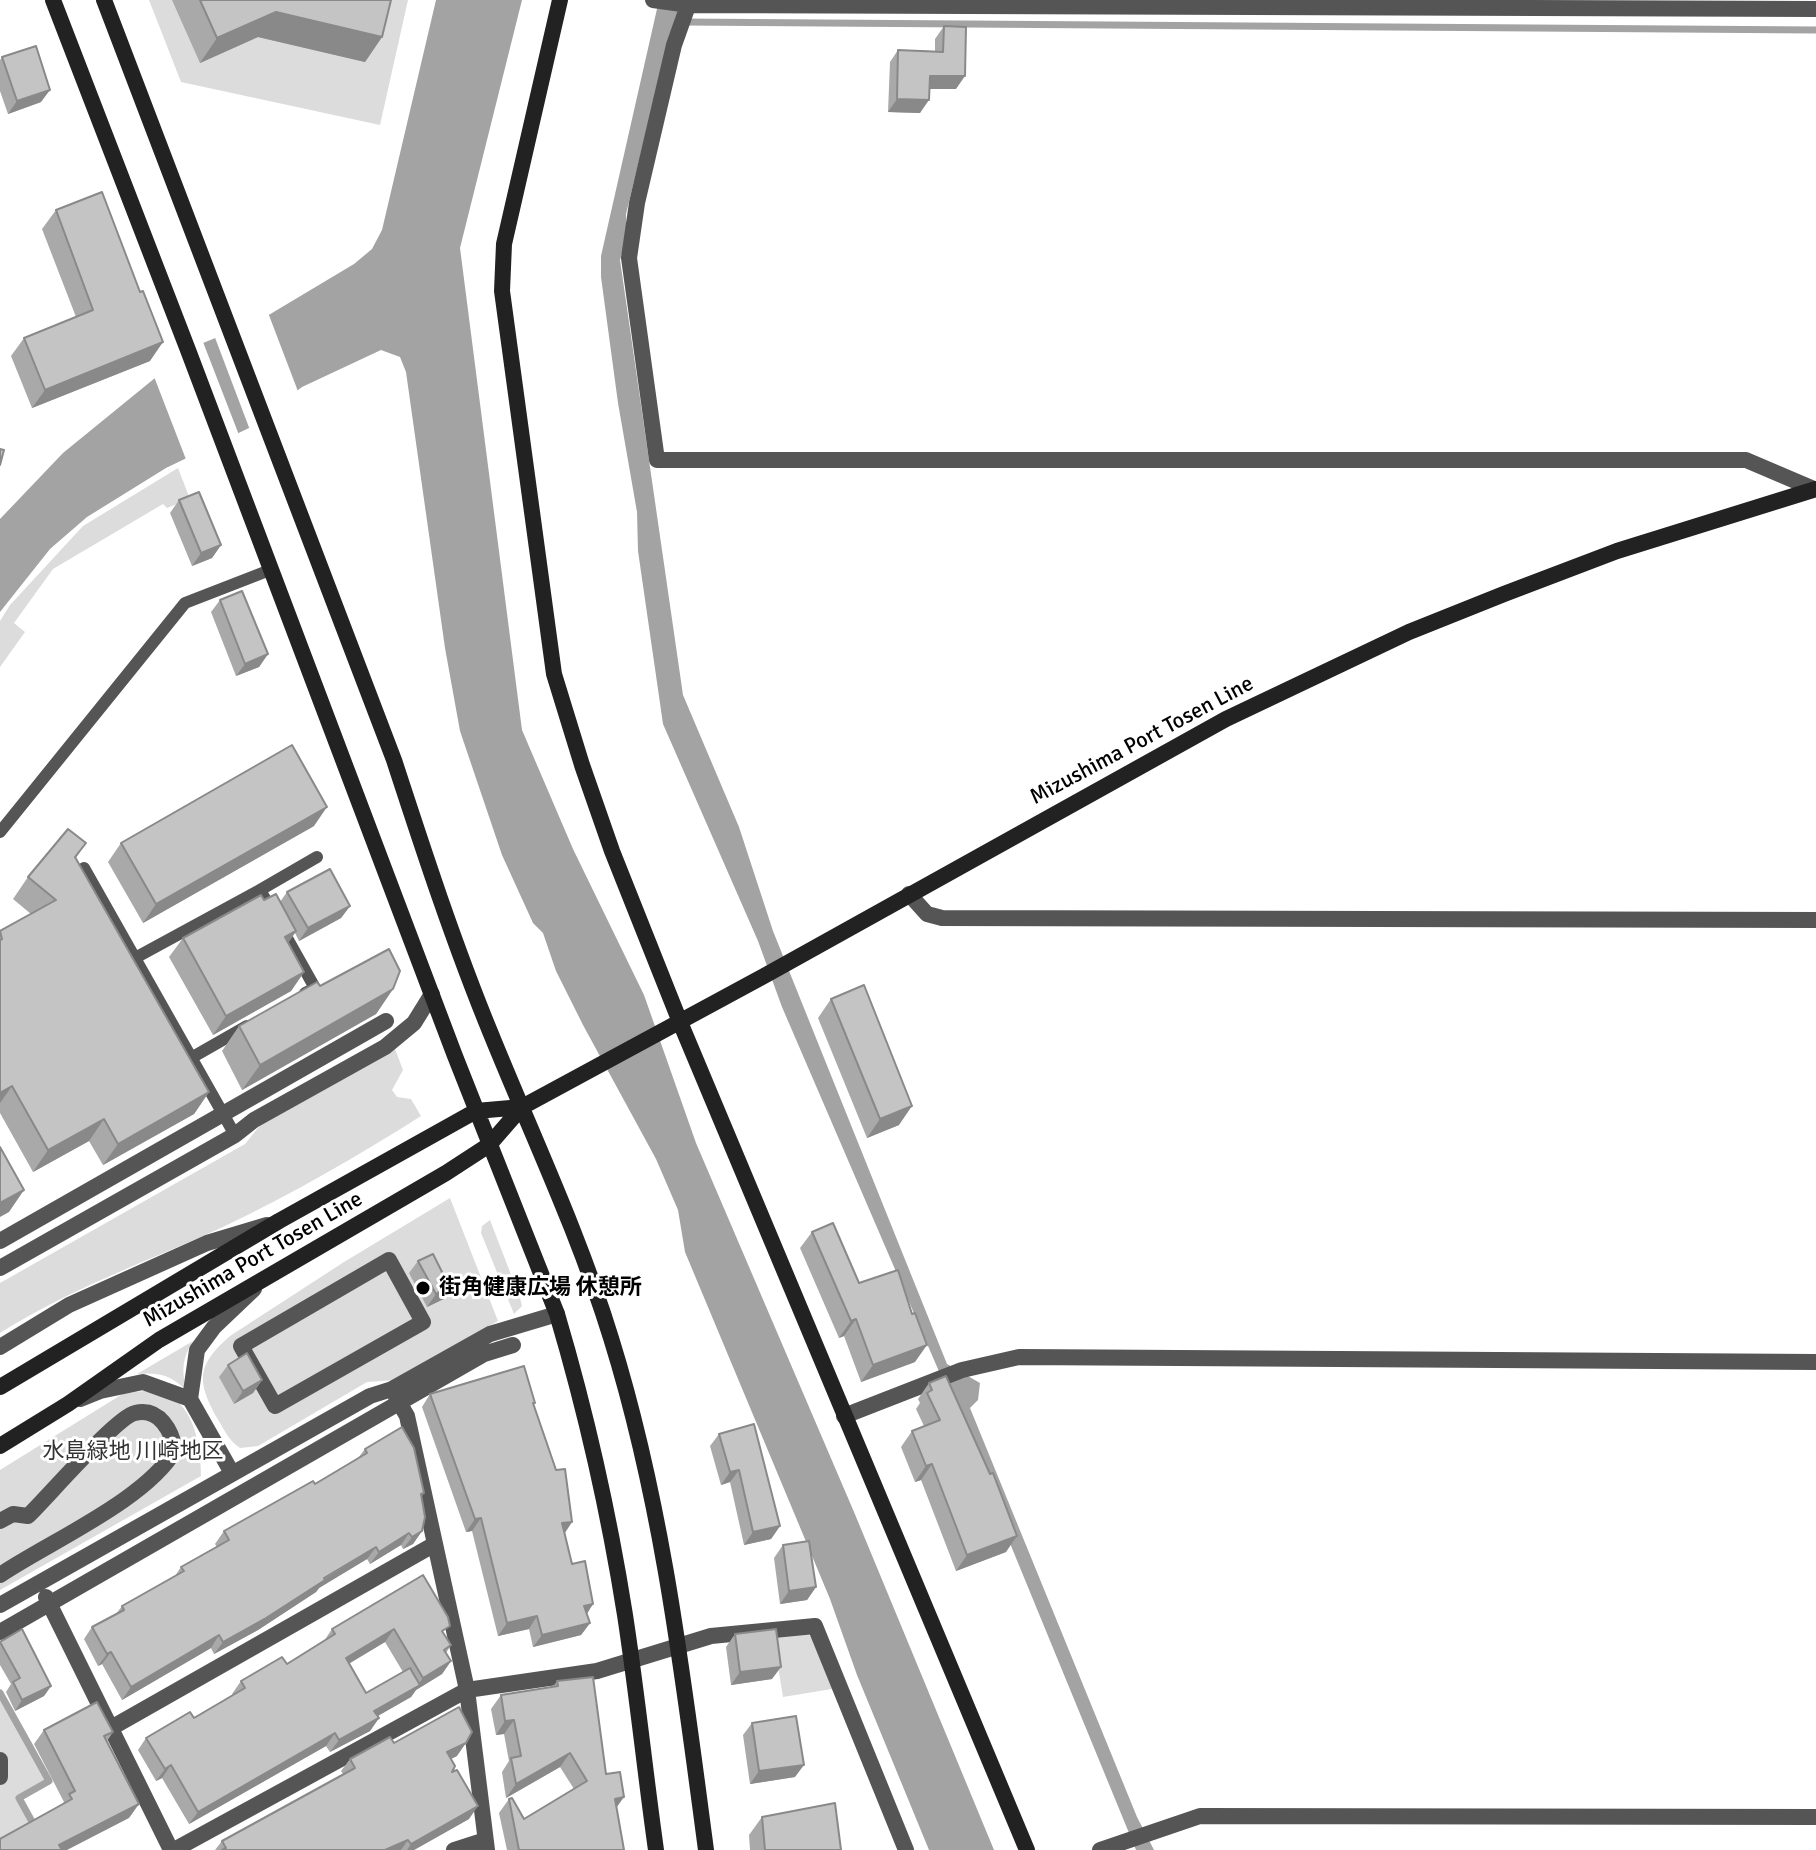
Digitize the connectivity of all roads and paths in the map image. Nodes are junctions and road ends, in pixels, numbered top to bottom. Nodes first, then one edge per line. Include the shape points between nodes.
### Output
1 (53, 0) edge
2 (104, 0) edge
3 (560, 0) edge
4 (655, 0) edge
5 (953, 2) edge
6 (1418, 3) edge
7 (1604, 5) edge
8 (1739, 5) edge
9 (1816, 9) edge
10 (686, 10) edge
11 (1815, 489) edge
12 (270, 570) junction
13 (0, 832) edge
14 (317, 857) dead end
15 (84, 868) edge
16 (260, 890) junction
17 (909, 894) junction
18 (1816, 920) edge
19 (135, 958) junction
20 (432, 994) junction
21 (288, 1003) edge
22 (260, 1019) edge
23 (386, 1021) dead end
24 (680, 1022) junction
25 (191, 1058) junction
26 (522, 1107) junction
27 (476, 1111) junction
28 (223, 1114) junction
29 (235, 1135) junction
30 (489, 1145) junction
31 (279, 1221) junction
32 (0, 1241) edge
33 (0, 1268) edge
34 (264, 1279) junction
35 (557, 1314) junction
36 (423, 1322) joint
37 (513, 1345) dead end
38 (0, 1347) edge
39 (1816, 1362) edge
40 (0, 1387) edge
41 (396, 1396) junction
42 (190, 1399) junction
43 (68, 1404) junction
44 (844, 1416) junction
45 (0, 1446) edge
46 (232, 1473) junction
47 (0, 1521) edge
48 (435, 1546) junction
49 (0, 1575) edge
50 (39, 1583) junction
51 (50, 1604) junction
52 (0, 1605) edge
53 (0, 1632) edge
54 (678, 1646) junction
55 (630, 1661) junction
56 (467, 1690) junction
57 (112, 1730) junction
58 (0, 1760) edge
59 (0, 1777) edge
60 (1816, 1817) edge
61 (486, 1845) edge
62 (173, 1850) edge
63 (454, 1850) edge
64 (656, 1850) edge
65 (706, 1850) edge
66 (906, 1850) edge
67 (1027, 1850) edge
68 (1100, 1850) edge

1 - 12 street
2 - 26 street
3 - 24 street via 504,244 502,291 554,674 612,851
4 - 10 street
5 - 6 street
5 - 10 street
6 - 7 street
7 - 8 street
8 - 9 street
10 - 11 street via 637,203 629,258 657,460 1746,460
11 - 17 street, Mizushima Port Tosen Line via 1617,551 1409,632 1226,719
12 - 13 lane via 185,603
12 - 20 street
14 - 16 lane
15 - 19 lane
16 - 19 lane
16 - 21 lane via 315,988
17 - 18 street via 927,914 942,918
17 - 24 street, Mizushima Port Tosen Line
19 - 25 lane
20 - 27 street
20 - 29 street via 414,1023 385,1047
22 - 25 lane
23 - 28 street
24 - 26 street, Mizushima Port Tosen Line
24 - 44 street
25 - 28 lane
26 - 27 street, Mizushima Port Tosen Line
26 - 30 street, Mizushima Port Tosen Line
26 - 54 street via 612,1339 658,1526
27 - 30 street
27 - 31 street, Mizushima Port Tosen Line
28 - 29 lane
28 - 32 street
29 - 33 street
30 - 34 street, Mizushima Port Tosen Line
30 - 35 street
31 - 38 street via 207,1243 69,1305
31 - 40 street, Mizushima Port Tosen Line
34 - 42 street via 197,1350
34 - 43 street, Mizushima Port Tosen Line via 159,1340
35 - 41 street via 490,1334
35 - 55 street via 612,1541
36 - 36 street via 275,1406 241,1346 389,1260
37 - 41 street
39 - 44 street via 1019,1357 962,1370
41 - 46 street via 370,1396
41 - 48 street via 407,1416
41 - 51 street
42 - 43 street via 143,1382
42 - 46 street
43 - 45 street, Mizushima Port Tosen Line
44 - 67 street
46 - 50 street
47 - 49 street via 13,1514 28,1516 111,1428 135,1413 153,1415 172,1433 175,1450 155,1477
48 - 56 street
48 - 57 street
50 - 51 street
50 - 52 street
51 - 53 street
51 - 57 street
54 - 55 street
54 - 65 street
54 - 66 street via 711,1636 815,1626
55 - 56 street via 597,1671
55 - 64 street
56 - 61 street
56 - 62 street
57 - 62 street
58 - 59 street
60 - 68 street via 1200,1816
61 - 63 street

